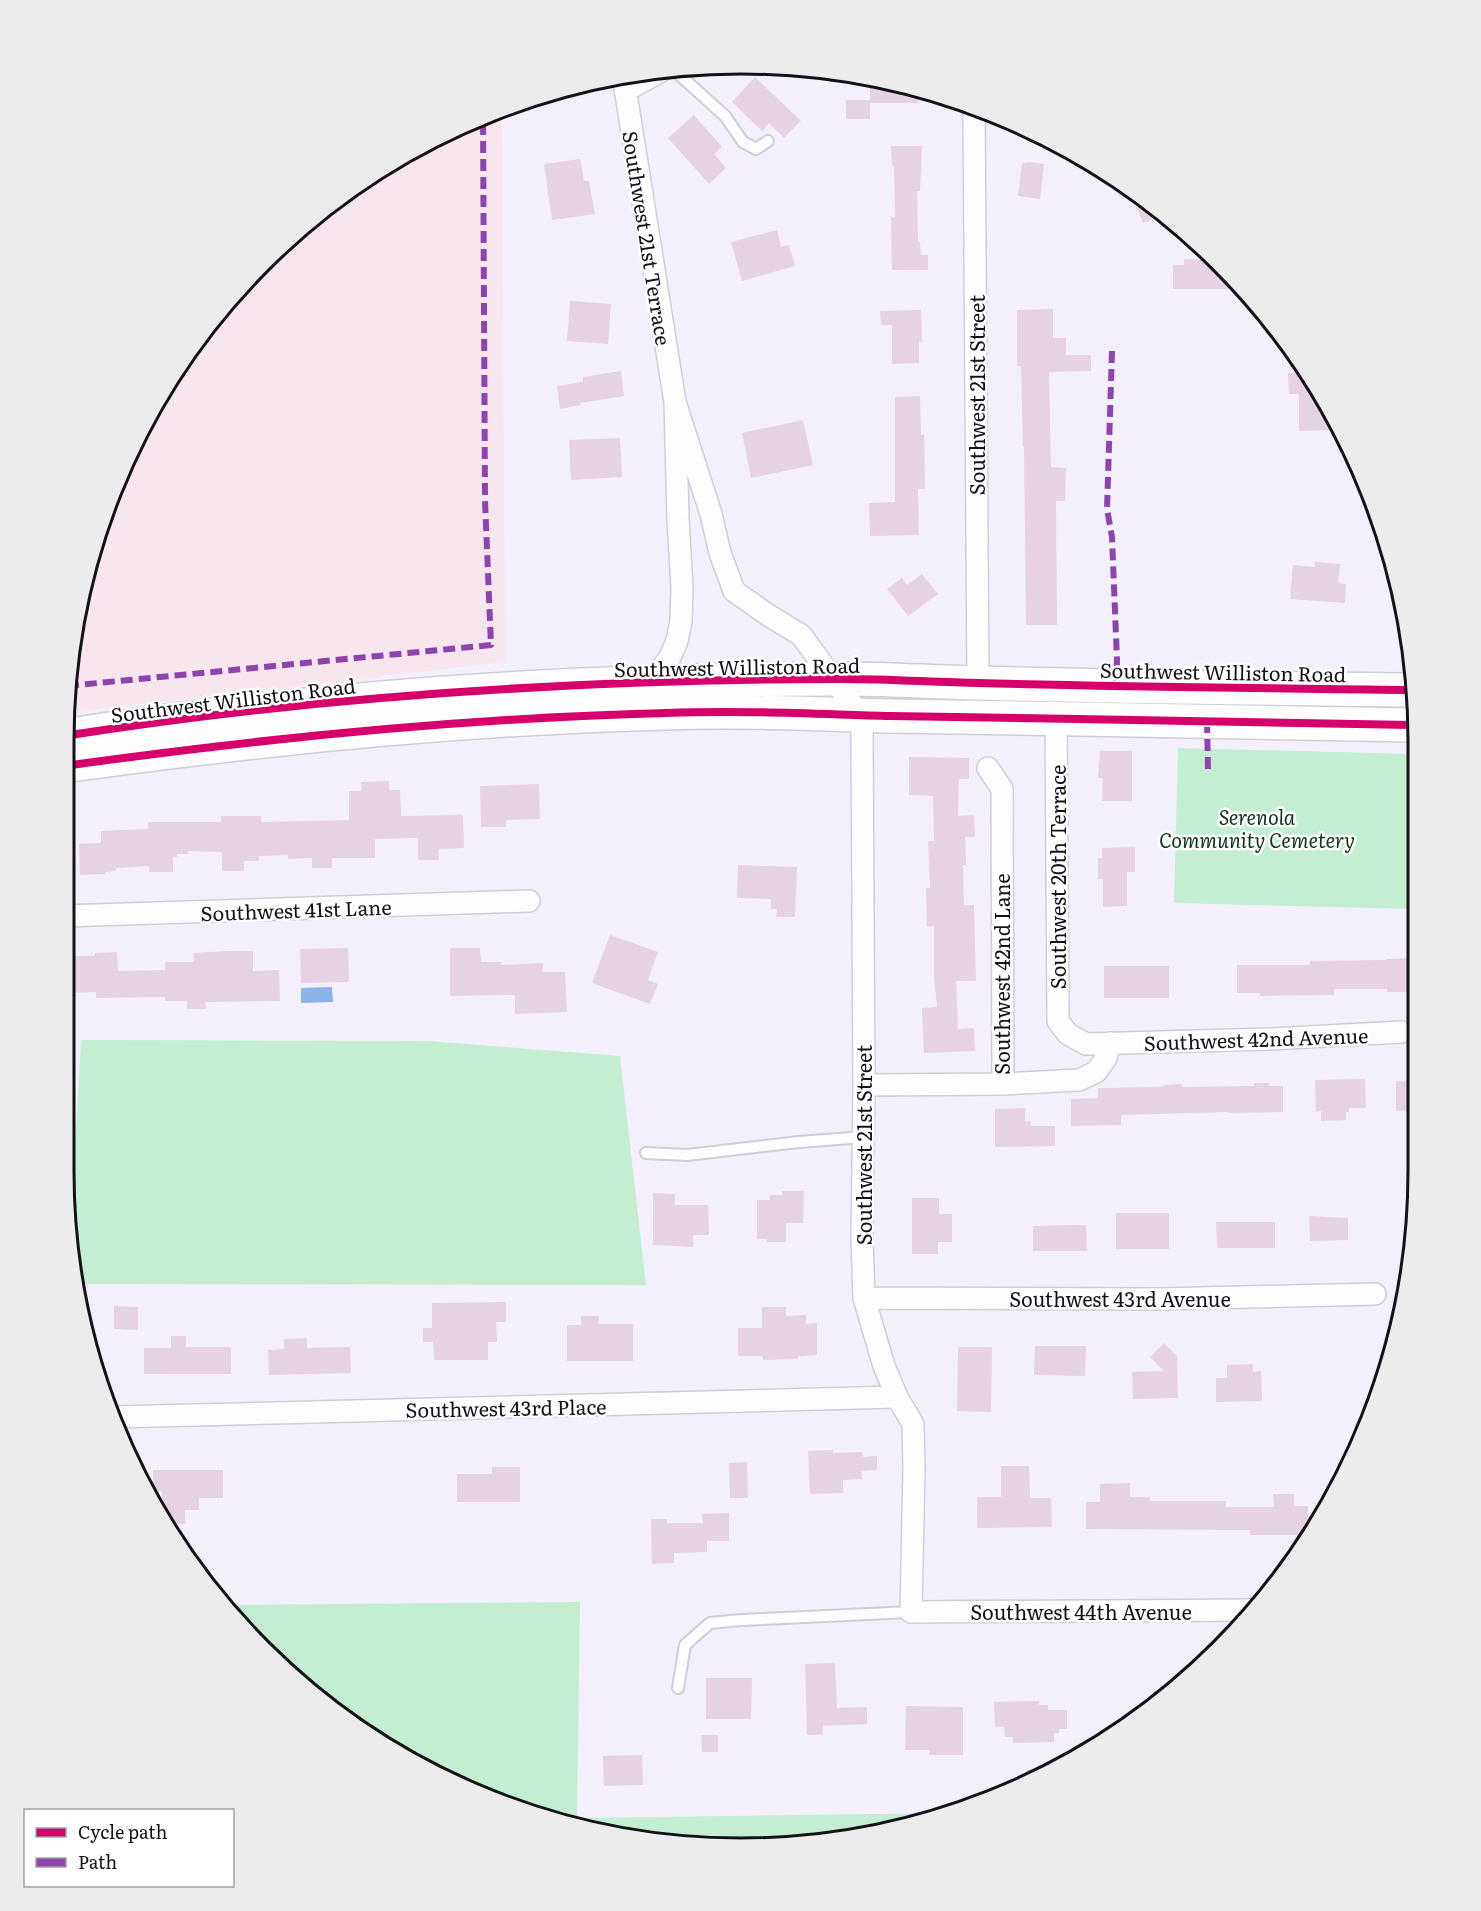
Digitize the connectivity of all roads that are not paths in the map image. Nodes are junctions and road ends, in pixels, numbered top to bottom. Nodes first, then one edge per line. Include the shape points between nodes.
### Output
1 (681, 76) edge
2 (624, 83) edge
3 (974, 116) edge
4 (768, 141) dead end
5 (675, 402) junction
6 (832, 679) junction
7 (652, 682) junction
8 (978, 684) junction
9 (1405, 690) edge
10 (859, 714) junction
11 (1056, 717) junction
12 (1407, 725) edge
13 (74, 735) edge
14 (74, 765) edge
15 (988, 768) dead end
16 (529, 901) dead end
17 (74, 916) edge
18 (1402, 1032) dead end
19 (1068, 1034) joint
20 (1110, 1043) junction
21 (1003, 1084) junction
22 (864, 1085) junction
23 (864, 1137) junction
24 (646, 1153) dead end
25 (1375, 1294) dead end
26 (864, 1298) junction
27 (897, 1396) junction
28 (121, 1417) edge
29 (1242, 1610) edge
30 (911, 1612) junction
31 (678, 1688) dead end

1 - 4 lane via 725,116 748,146 756,149
2 - 5 street, Southwest 21st Terrace
3 - 8 street, Southwest 21st Street
5 - 6 street, Southwest 21st Terrace via 734,591 801,635
5 - 7 street, Southwest 21st Terrace via 681,621 670,657
6 - 7 highway, Southwest Williston Road
6 - 8 highway, Southwest Williston Road
6 - 10 street
7 - 13 highway, Southwest Williston Road via 327,703
8 - 9 highway, Southwest Williston Road
10 - 11 highway
10 - 14 highway via 666,712 465,723 331,734
10 - 22 street, Southwest 21st Street
11 - 12 highway
11 - 19 street, Southwest 20th Terrace via 1058,1021
15 - 21 street, Southwest 42nd Lane via 1002,789
16 - 17 street, Southwest 41st Lane
18 - 20 street, Southwest 42nd Avenue
19 - 20 street, Southwest 42nd Avenue via 1086,1044
20 - 21 street via 1096,1072 1079,1080
21 - 22 street, Southwest 42nd Lane
22 - 23 street, Southwest 21st Street
23 - 24 lane via 687,1155
23 - 26 street, Southwest 21st Street
25 - 26 street, Southwest 43rd Avenue via 1158,1299
26 - 27 street, Southwest 21st Street
27 - 28 street, Southwest 43rd Place
27 - 30 street, Southwest 21st Street via 913,1425
29 - 30 street, Southwest 44th Avenue
30 - 31 lane via 710,1623 686,1645

